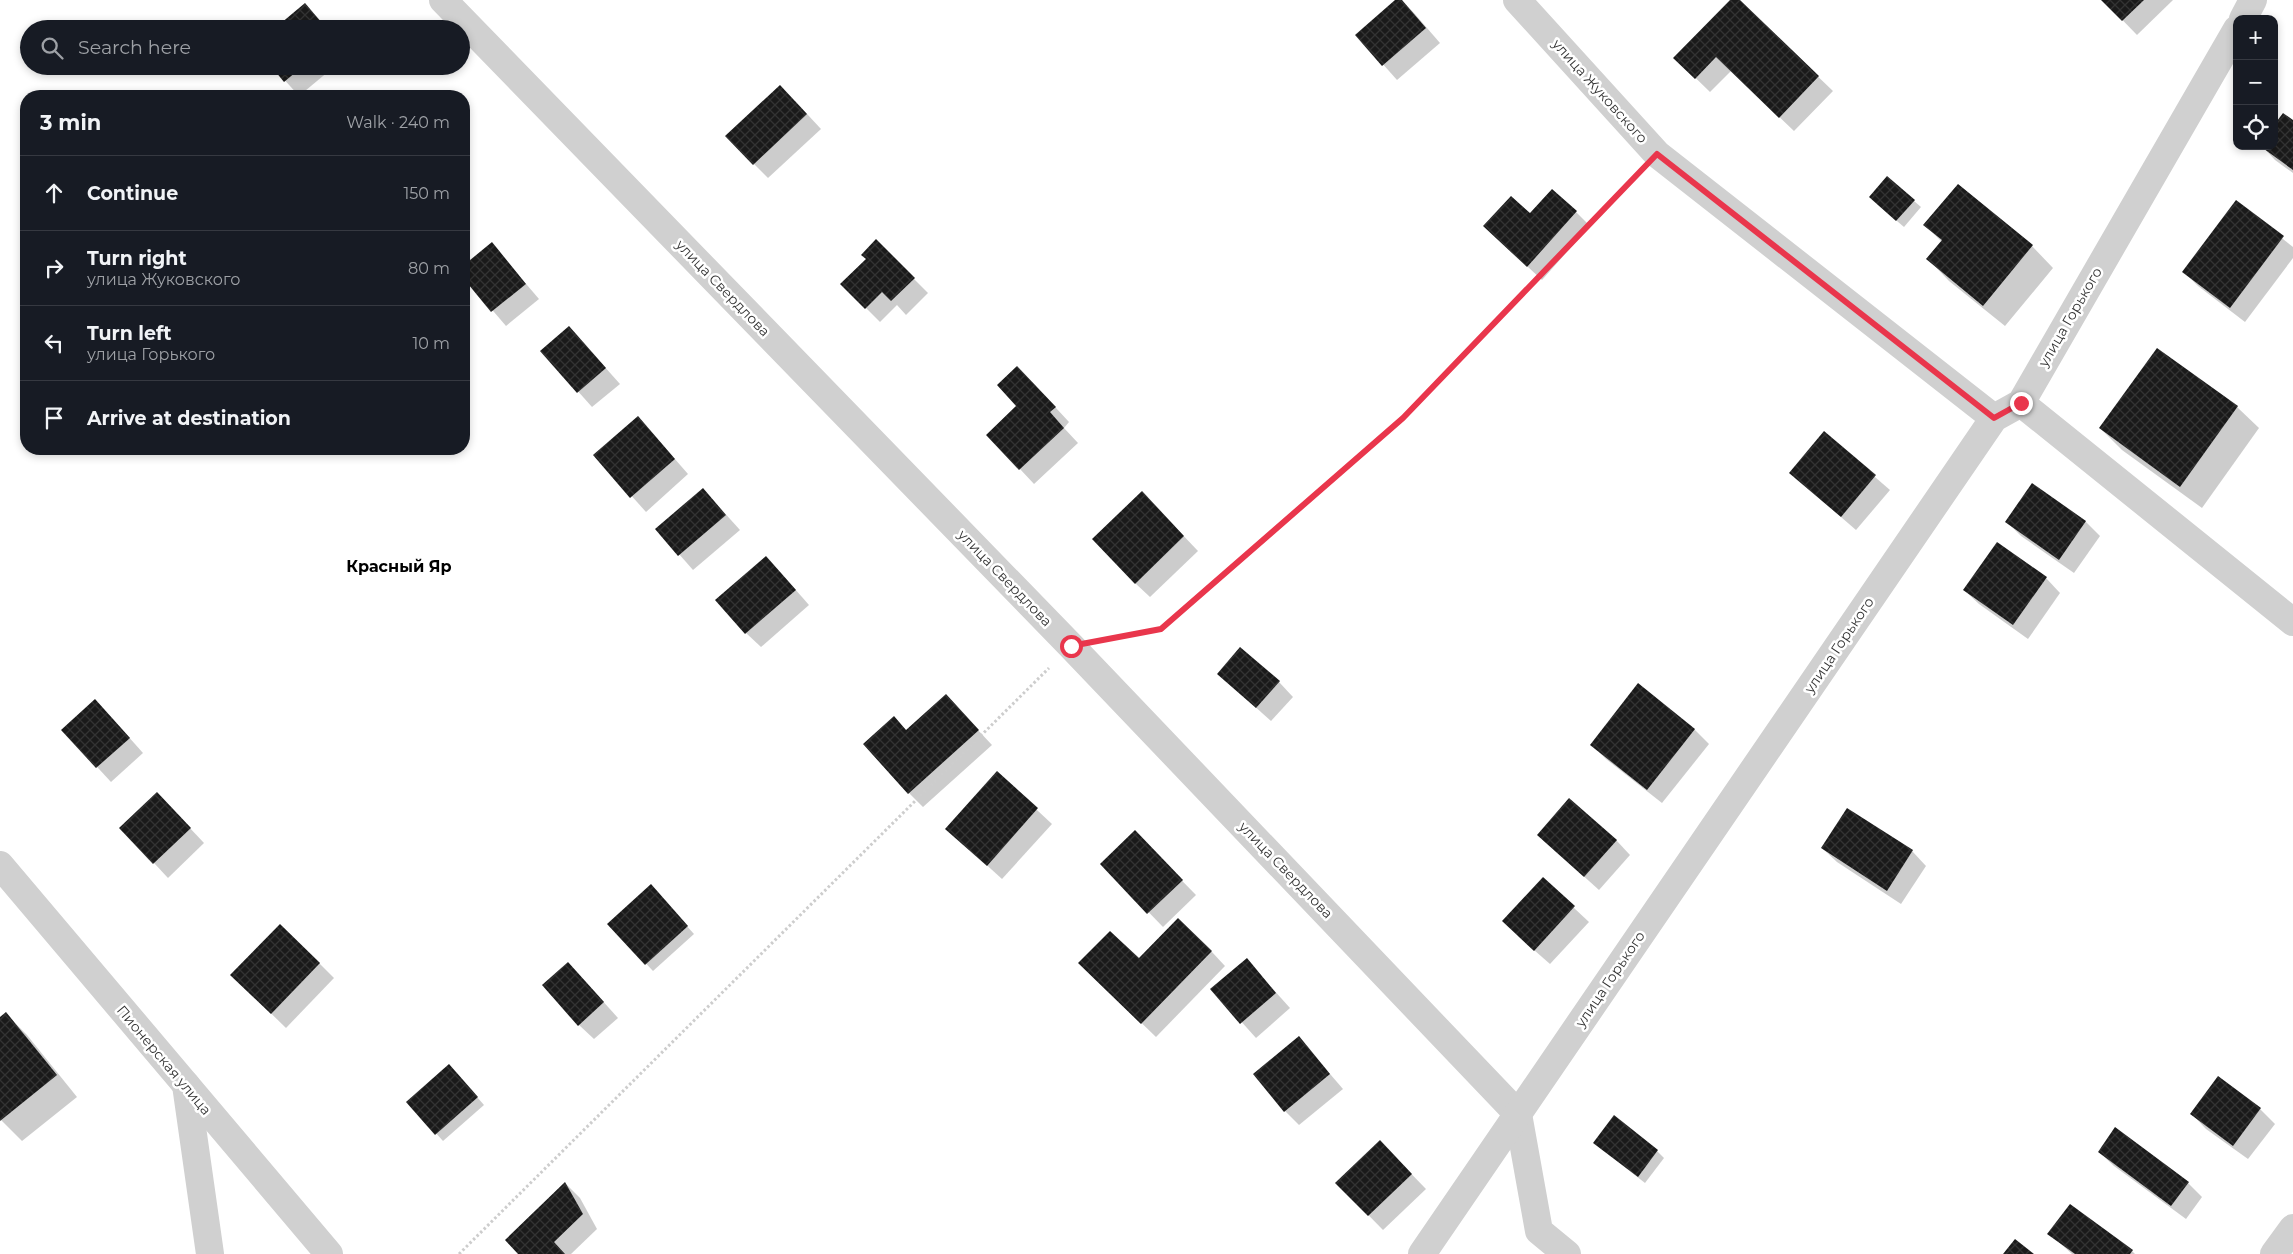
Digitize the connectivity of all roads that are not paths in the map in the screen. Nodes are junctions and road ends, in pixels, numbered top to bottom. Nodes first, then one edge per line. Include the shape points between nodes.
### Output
1 (443, 0) edge
2 (1517, 0) edge
3 (2254, 0) edge
4 (2245, 15) edge
5 (462, 20) edge
6 (470, 28) edge
7 (2233, 36) edge
8 (2021, 403) junction
9 (1994, 418) junction
10 (2293, 622) edge
11 (0, 865) edge
12 (186, 1085) junction
13 (1518, 1114) junction
14 (2293, 1228) edge
15 (210, 1254) edge
16 (329, 1254) edge
17 (1422, 1254) edge
18 (1567, 1254) edge
19 (2274, 1254) edge

1 - 5 street, улица Свердлова
2 - 9 street, улица Жуковского via 1657,154
3 - 4 street
6 - 13 street, улица Свердлова via 1071,646
7 - 8 street, улица Горького
8 - 9 street, улица Горького
8 - 10 street
9 - 13 street, улица Горького
11 - 12 street, Пионерская улица
12 - 15 street
12 - 16 street, Пионерская улица
13 - 17 street, улица Горького
13 - 18 street via 1539,1231
14 - 19 street

